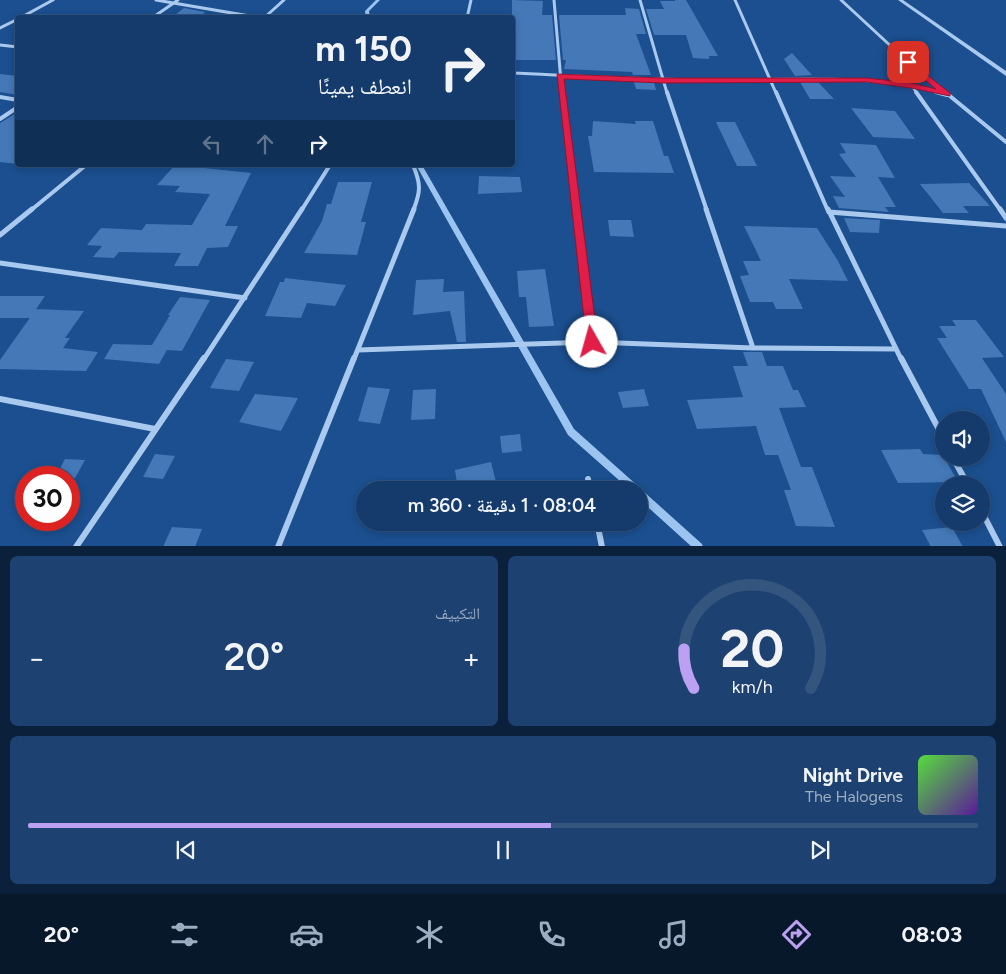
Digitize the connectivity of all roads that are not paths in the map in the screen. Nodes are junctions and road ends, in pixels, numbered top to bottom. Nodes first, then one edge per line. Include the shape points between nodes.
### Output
1 (53, 0) edge
2 (156, 0) edge
3 (178, 0) edge
4 (284, 0) edge
5 (471, 0) edge
6 (554, 0) edge
7 (640, 0) edge
8 (735, 0) edge
9 (841, 0) edge
10 (900, 0) edge
11 (174, 3) junction
12 (25, 15) edge
13 (156, 15) edge
14 (245, 15) edge
15 (266, 15) edge
16 (468, 15) edge
17 (15, 20) edge
18 (0, 28) edge
19 (0, 45) edge
20 (15, 46) edge
21 (515, 73) edge
22 (1006, 74) edge
23 (560, 76) junction
24 (663, 80) junction
25 (770, 80) junction
26 (912, 85) junction
27 (947, 95) junction
28 (0, 97) edge
29 (15, 100) edge
30 (15, 109) edge
31 (0, 119) edge
32 (1006, 142) edge
33 (84, 167) edge
34 (329, 167) edge
35 (414, 167) edge
36 (829, 212) junction
37 (1006, 218) edge
38 (1006, 226) edge
39 (0, 236) edge
40 (0, 263) edge
41 (245, 298) junction
42 (592, 342) junction
43 (753, 348) junction
44 (896, 349) junction
45 (358, 350) junction
46 (0, 399) edge
47 (935, 422) edge
48 (155, 429) junction
49 (588, 478) dead end
50 (588, 481) edge
51 (990, 527) edge
52 (599, 531) edge
53 (76, 546) edge
54 (278, 546) edge
55 (602, 546) edge
56 (1000, 546) edge

1 - 12 street
2 - 11 street
3 - 11 street
4 - 15 street
5 - 16 street
6 - 23 street
7 - 24 street
8 - 25 street
9 - 27 street
10 - 22 street
11 - 13 street
11 - 14 street
17 - 18 street
19 - 20 street
21 - 23 street
23 - 24 street
23 - 42 street
24 - 25 street
24 - 43 street
25 - 26 street via 867,80
25 - 36 street
26 - 27 street
26 - 37 street
27 - 32 street
28 - 29 street
30 - 31 street
33 - 39 street
34 - 41 street
35 - 45 street via 420,182 419,196
36 - 38 street
36 - 44 street
40 - 41 street
41 - 48 street
42 - 43 street
42 - 45 street
43 - 44 street
44 - 47 street
45 - 54 street
46 - 48 street
48 - 53 street
49 - 50 street
51 - 56 street
52 - 55 street

